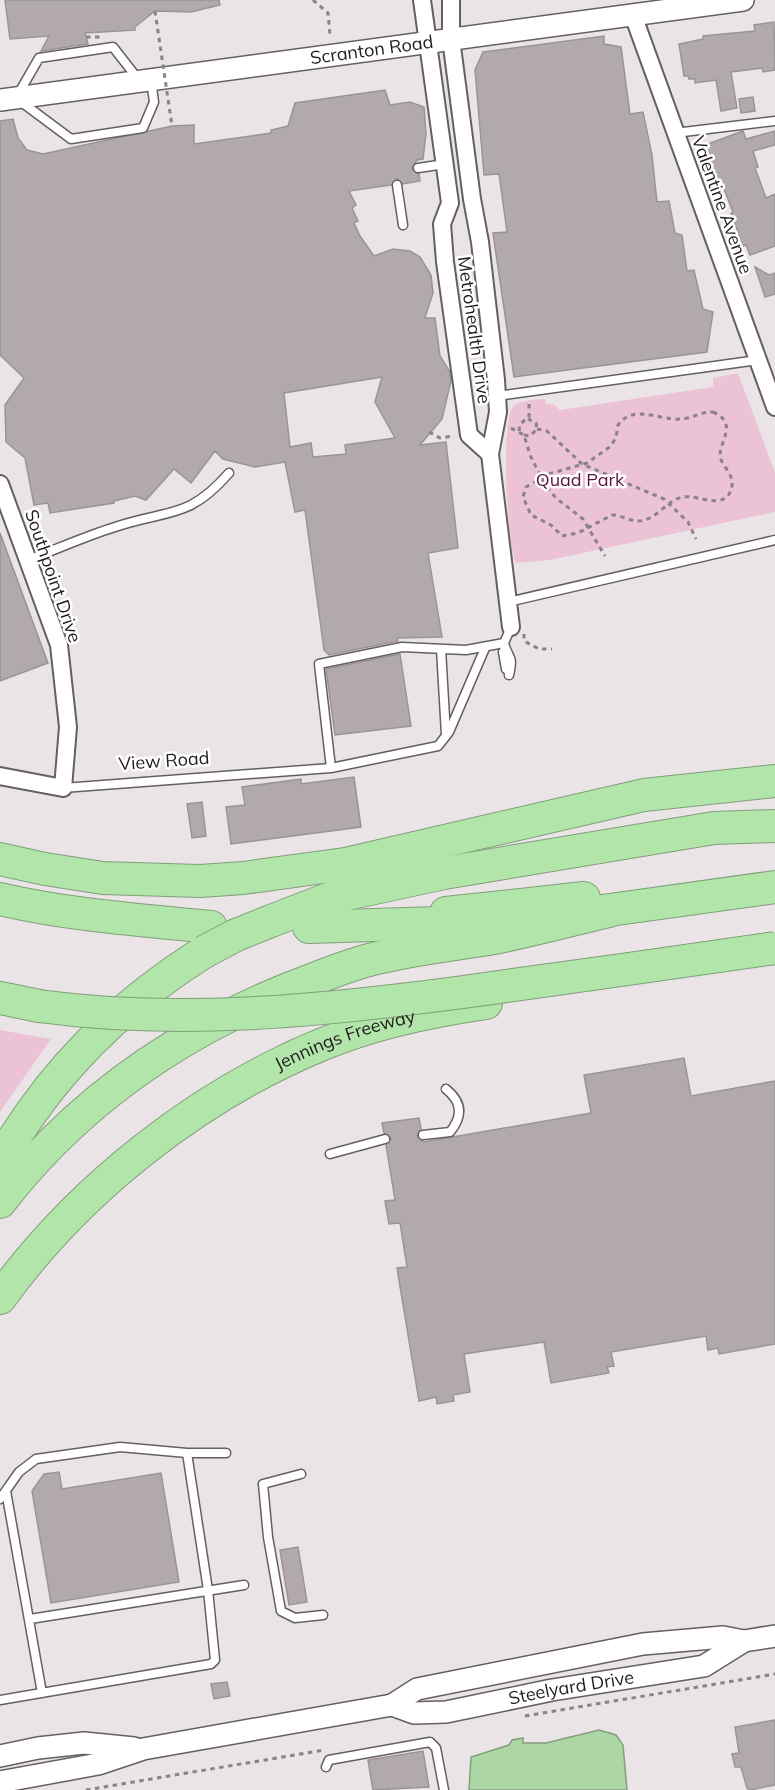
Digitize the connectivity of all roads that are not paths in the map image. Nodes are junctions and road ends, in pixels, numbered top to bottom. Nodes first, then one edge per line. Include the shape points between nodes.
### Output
1 (422, 0) edge
2 (451, 0) edge
3 (743, 0) edge
4 (678, 5) edge
5 (633, 15) junction
6 (451, 39) junction
7 (426, 42) junction
8 (145, 80) junction
9 (8, 99) edge
10 (775, 121) edge
11 (675, 133) junction
12 (466, 143) junction
13 (444, 155) junction
14 (418, 168) dead end
15 (397, 184) dead end
16 (472, 199) junction
17 (450, 203) junction
18 (403, 225) dead end
19 (758, 360) junction
20 (497, 396) junction
21 (775, 407) edge
22 (490, 454) junction
23 (229, 473) dead end
24 (0, 484) edge
25 (775, 540) edge
26 (28, 560) junction
27 (508, 602) junction
28 (517, 630) joint
29 (504, 646) junction
30 (485, 648) junction
31 (441, 649) junction
32 (509, 673) dead end
33 (446, 737) junction
34 (331, 768) junction
35 (0, 776) edge
36 (775, 781) edge
37 (63, 788) junction
38 (775, 804) edge
39 (775, 826) edge
40 (714, 828) junction
41 (0, 859) edge
42 (775, 872) edge
43 (775, 887) edge
44 (0, 899) edge
45 (609, 911) junction
46 (405, 925) junction
47 (309, 927) dead end
48 (207, 940) junction
49 (775, 948) edge
50 (775, 963) edge
51 (0, 998) edge
52 (446, 1089) dead end
53 (423, 1135) dead end
54 (385, 1139) dead end
55 (330, 1154) dead end
56 (0, 1161) edge
57 (0, 1202) edge
58 (0, 1298) edge
59 (226, 1453) dead end
60 (187, 1454) junction
61 (301, 1474) dead end
62 (6, 1491) junction
63 (0, 1499) edge
64 (244, 1585) dead end
65 (208, 1590) junction
66 (323, 1615) dead end
67 (30, 1619) junction
68 (775, 1636) edge
69 (744, 1641) junction
70 (42, 1693) junction
71 (0, 1700) edge
72 (392, 1705) junction
73 (143, 1749) junction
74 (0, 1756) edge
75 (326, 1767) dead end
76 (0, 1782) edge
77 (444, 1790) edge

1 - 7 street, Metrohealth Drive
2 - 6 street, Metrohealth Drive
3 - 4 street, Scranton Road
4 - 5 street, Scranton Road
5 - 6 street, Scranton Road
5 - 11 street, Valentine Avenue
6 - 7 street, Scranton Road
6 - 12 street, Metrohealth Drive
7 - 8 street, Scranton Road
7 - 13 street, Metrohealth Drive
8 - 9 street, Scranton Road
8 - 9 lane via 113,47 39,58
8 - 9 lane via 154,102 143,128 71,139
10 - 11 lane
11 - 19 street, Valentine Avenue
12 - 13 street
12 - 16 street, Metrohealth Drive
13 - 14 lane
13 - 17 street, Metrohealth Drive
15 - 18 lane
16 - 17 street
16 - 20 street, Metrohealth Drive
17 - 22 street, Metrohealth Drive via 442,224 444,262 469,435
19 - 20 lane
19 - 21 street, Valentine Avenue
20 - 22 street, Metrohealth Drive
22 - 27 street, Metrohealth Drive
23 - 26 lane via 195,505 116,526
24 - 26 street, Southpoint Drive
25 - 27 lane
26 - 37 street, Southpoint Drive via 59,645 68,727
27 - 28 street, Metrohealth Drive
28 - 29 lane
29 - 30 lane
29 - 32 lane via 509,651
30 - 31 lane
30 - 33 lane
31 - 33 lane
31 - 34 lane via 402,647 319,664
33 - 34 lane, View Road via 438,746
34 - 37 lane, View Road
35 - 37 street, View Road
36 - 41 highway via 644,795 345,864 243,878 104,878
38 - 40 highway via 756,808
39 - 40 highway
40 - 48 highway, bridge via 522,858 333,897 236,935
42 - 46 highway via 529,906 430,915
43 - 45 highway
44 - 48 highway via 113,918
45 - 46 highway
45 - 57 highway via 493,938 367,960 215,1022 108,1092 66,1129
46 - 47 highway
48 - 56 highway via 85,1045 20,1127
49 - 51 highway, bridge via 321,1010 166,1015 87,1012
50 - 58 highway, Jennings Freeway via 458,1007 323,1044 213,1102 140,1154 93,1194
52 - 53 lane via 457,1104 459,1119 450,1132
54 - 55 lane
59 - 60 lane
60 - 62 lane via 120,1447 36,1459 19,1472
60 - 65 lane
61 - 66 lane via 263,1484 268,1537 280,1611 294,1618
62 - 63 lane
62 - 67 lane
64 - 65 lane
65 - 67 lane
65 - 70 lane via 217,1653 211,1664
67 - 70 lane
68 - 69 street, Steelyard Drive
69 - 72 street, Steelyard Drive via 723,1637 624,1647 417,1689
69 - 72 street, Steelyard Drive via 704,1666 552,1690 446,1712 414,1713
70 - 71 lane
72 - 73 street, Steelyard Drive
73 - 74 street, Steelyard Drive via 84,1743
73 - 76 street, Steelyard Drive via 98,1764
75 - 77 lane via 329,1760 430,1742 436,1748

